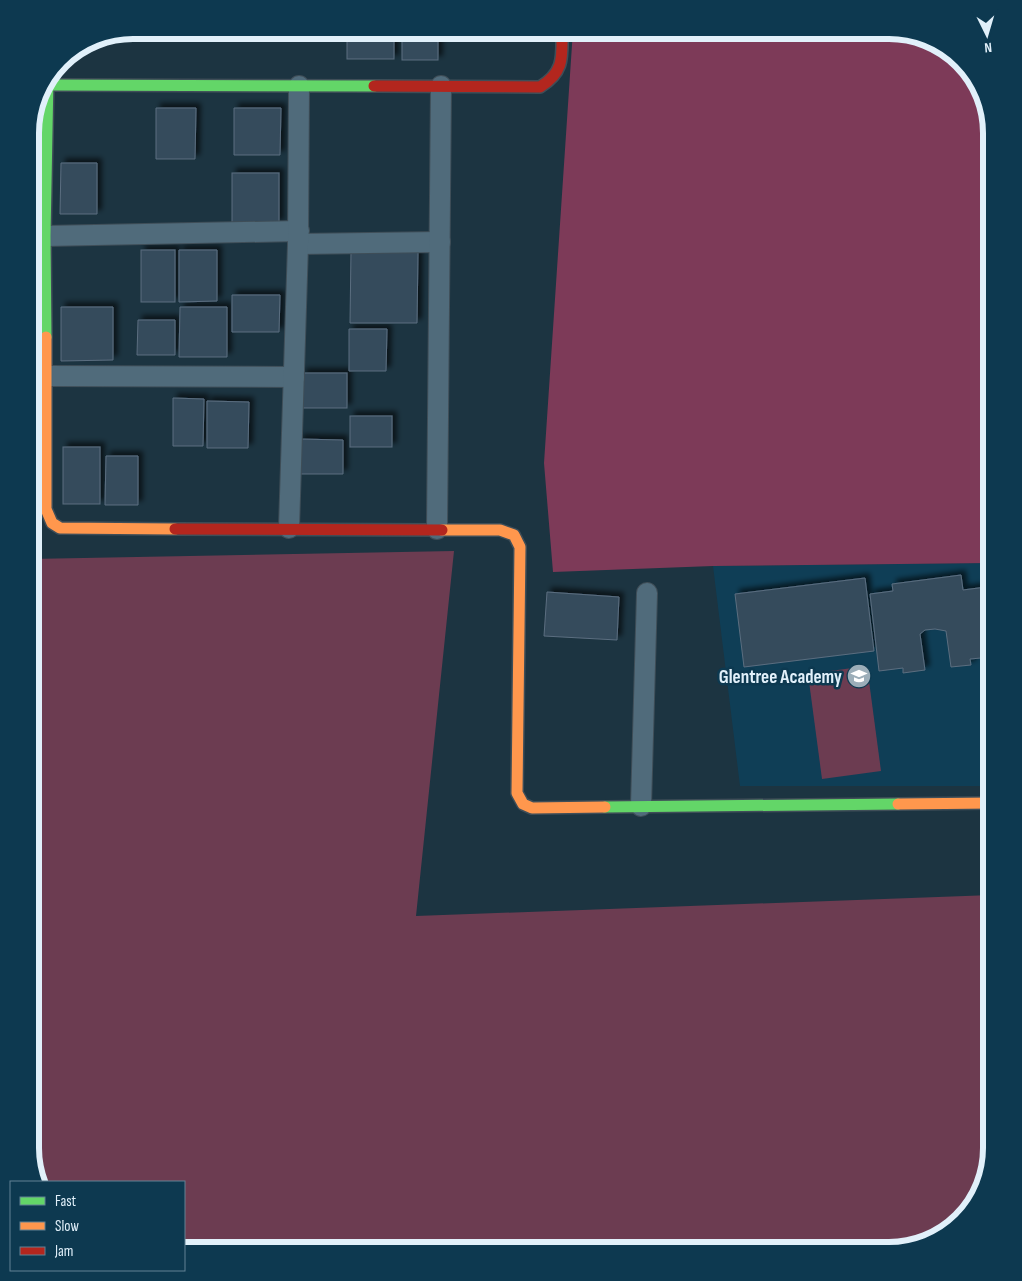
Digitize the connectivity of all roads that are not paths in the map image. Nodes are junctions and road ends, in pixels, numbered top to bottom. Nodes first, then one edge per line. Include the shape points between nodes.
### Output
1 (562, 39) edge
2 (55, 81) edge
3 (299, 86) junction
4 (441, 86) junction
5 (48, 92) edge
6 (45, 236) junction
7 (299, 238) junction
8 (440, 242) junction
9 (47, 376) junction
10 (294, 377) junction
11 (289, 528) junction
12 (437, 529) junction
13 (647, 593) dead end
14 (983, 803) edge
15 (641, 806) junction

1 - 4 street via 560,69 550,82 540,87
2 - 3 street
3 - 4 street
3 - 7 street
4 - 8 street
5 - 6 street
6 - 7 street
6 - 9 street
7 - 8 street
7 - 10 street
8 - 12 street
9 - 10 street
9 - 11 street via 46,510 52,523 60,528
10 - 11 street
11 - 12 street
12 - 15 street via 500,530 514,535 520,547 517,793 523,804 532,808
13 - 15 street
14 - 15 street

